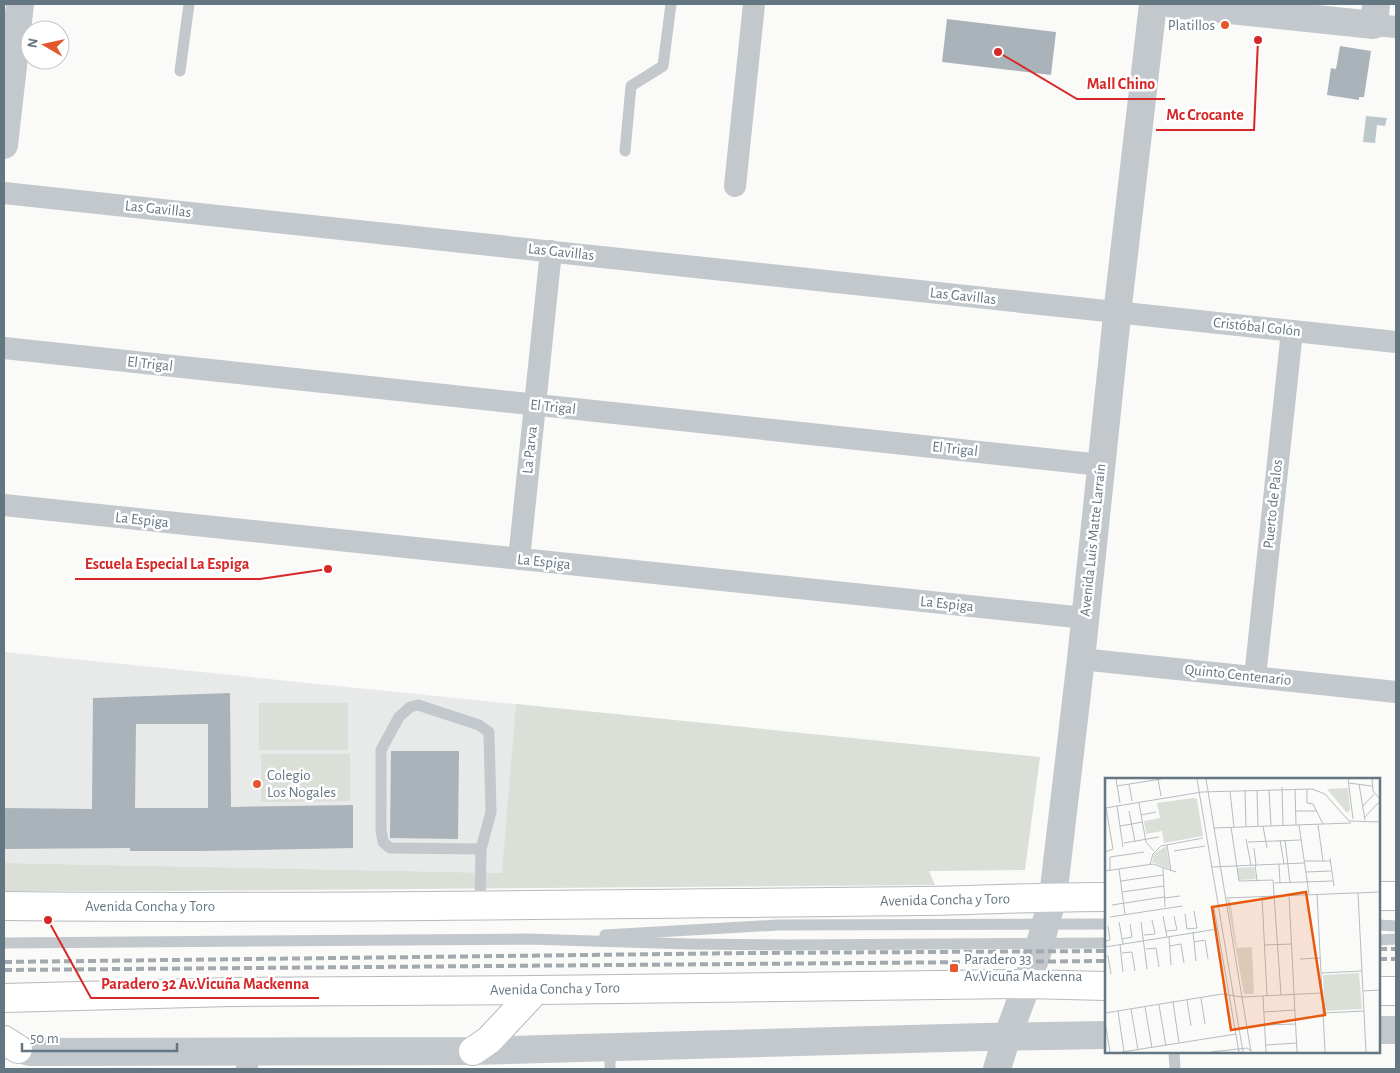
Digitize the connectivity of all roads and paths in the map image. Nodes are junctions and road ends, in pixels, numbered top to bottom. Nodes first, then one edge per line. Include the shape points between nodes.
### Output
1 (20, 4) edge
2 (189, 4) edge
3 (671, 4) edge
4 (754, 4) edge
5 (1154, 4) edge
6 (1172, 4) edge
7 (1382, 18) edge
8 (180, 71) dead end
9 (4, 145) edge
10 (625, 152) dead end
11 (735, 186) dead end
12 (4, 193) edge
13 (551, 251) junction
14 (1117, 313) junction
15 (1292, 331) junction
16 (1396, 342) edge
17 (4, 348) edge
18 (535, 405) junction
19 (1101, 465) junction
20 (4, 505) edge
21 (519, 559) junction
22 (1085, 618) junction
23 (1081, 659) junction
24 (1255, 677) junction
25 (1396, 692) edge
26 (481, 848) junction
27 (1380, 896) edge
28 (1396, 896) edge
29 (1105, 897) edge
30 (1053, 898) junction
31 (4, 906) edge
32 (480, 906) junction
33 (1105, 924) edge
34 (1380, 925) edge
35 (1396, 926) edge
36 (1043, 934) junction
37 (528, 939) junction
38 (1380, 940) edge
39 (1396, 940) edge
40 (4, 943) edge
41 (1105, 943) edge
42 (1027, 984) junction
43 (1105, 986) edge
44 (536, 990) junction
45 (1396, 990) edge
46 (1380, 991) edge
47 (4, 998) edge
48 (1380, 1030) edge
49 (1396, 1030) edge
50 (1105, 1035) edge
51 (1008, 1036) junction
52 (9, 1046) edge
53 (473, 1051) junction
54 (1174, 1053) edge
55 (610, 1059) edge
56 (258, 1060) edge
57 (997, 1069) edge
58 (1175, 1069) edge

1 - 9 street
2 - 8 lane
3 - 10 lane via 663,66 631,86
4 - 11 street
5 - 14 street, Avenida Luis Matte Larraín
6 - 7 street
12 - 13 street, Las Gavillas
13 - 14 street, Las Gavillas
13 - 18 street, La Parva
14 - 15 street, Cristóbal Colón
14 - 19 street, Avenida Luis Matte Larraín
15 - 16 street, Cristóbal Colón
15 - 24 street, Puerto de Palos
17 - 18 street, El Trigal
18 - 19 street, El Trigal
18 - 21 street, La Parva
19 - 22 street, Avenida Luis Matte Larraín
20 - 21 street, La Espiga
21 - 22 street, La Espiga
22 - 23 street, Avenida Luis Matte Larraín
23 - 24 street, Quinto Centenario
23 - 30 street, Avenida Luis Matte Larraín
24 - 25 street, Quinto Centenario
26 - 26 lane via 491,812 489,732 479,725 418,705 410,707 399,716 381,750 383,842 390,848
26 - 32 lane
27 - 28 main road
29 - 30 main road, Avenida Concha y Toro
30 - 32 main road, Avenida Concha y Toro
30 - 36 street, Avenida Luis Matte Larraín
31 - 32 main road, Avenida Concha y Toro
33 - 36 lane
34 - 35 lane
36 - 37 lane via 786,945
36 - 37 lane via 771,926
36 - 41 lane
36 - 42 street, Avenida Luis Matte Larraín
37 - 40 lane
38 - 39 lane
42 - 43 main road, Avenida Concha y Toro
42 - 44 main road, Avenida Concha y Toro
42 - 51 street, Avenida Luis Matte Larraín
44 - 47 main road, Avenida Concha y Toro via 231,992
44 - 53 main road via 490,1040
45 - 46 main road
48 - 49 street
50 - 51 street
51 - 55 street
51 - 57 street, Avenida Luis Matte Larraín
52 - 56 street via 30,1052
53 - 55 street
53 - 56 street
54 - 58 lane

